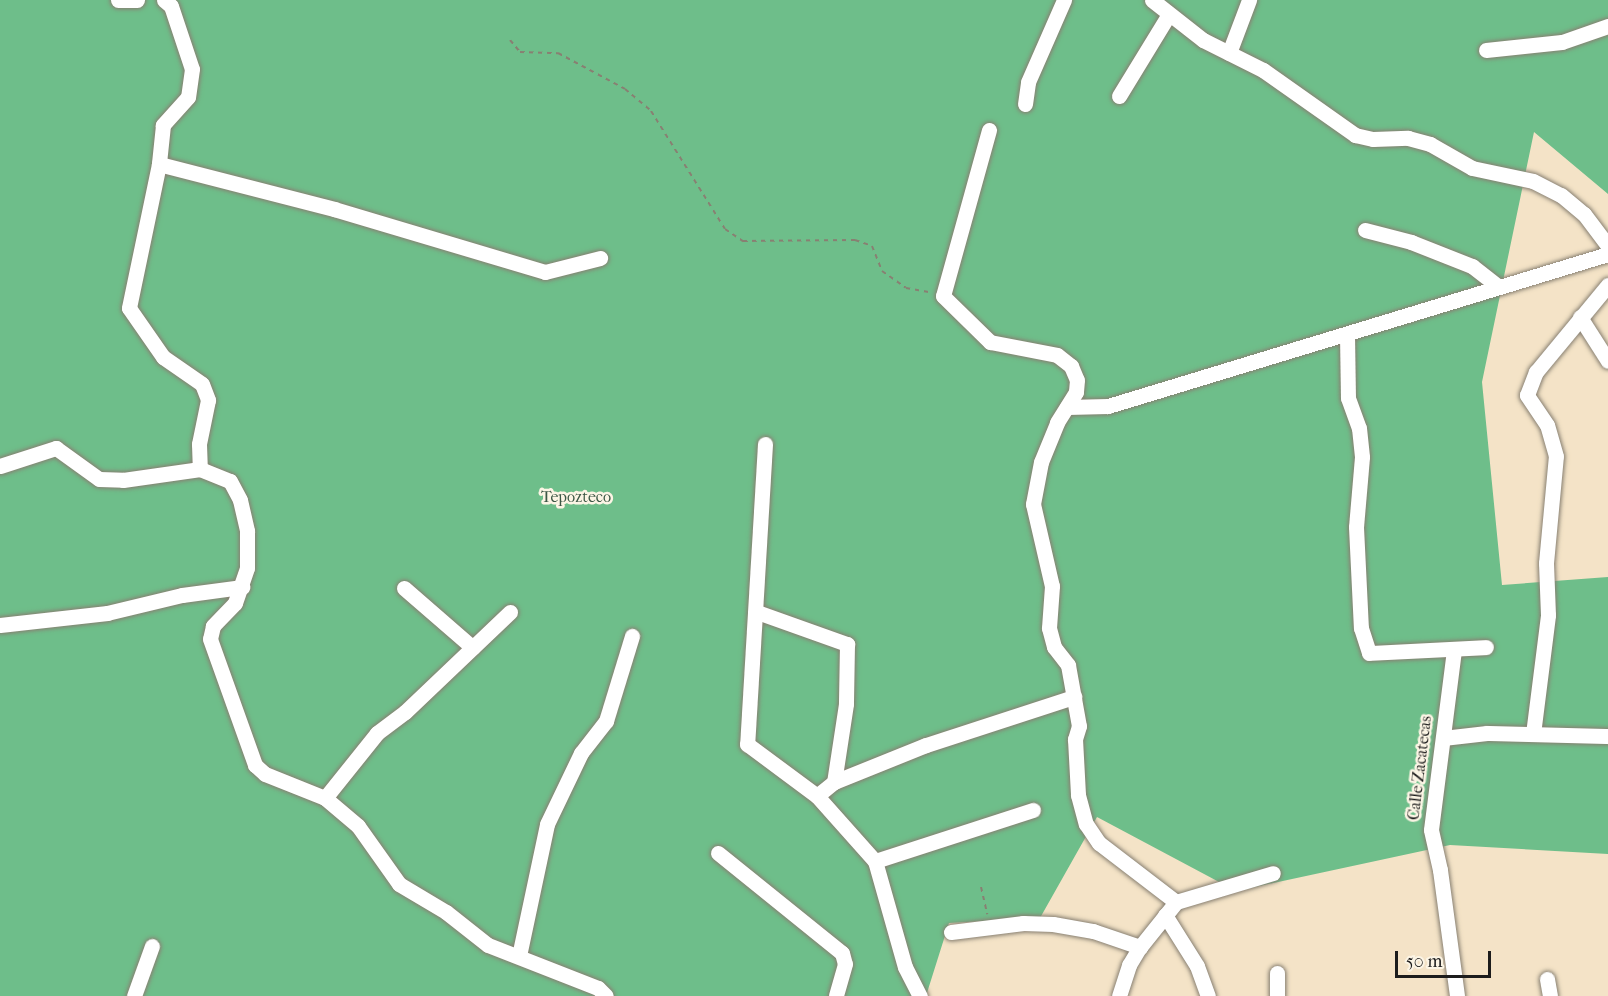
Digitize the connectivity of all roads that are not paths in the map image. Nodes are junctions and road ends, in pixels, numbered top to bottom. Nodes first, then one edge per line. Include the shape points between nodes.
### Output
1 (118, 0) edge
2 (137, 0) edge
3 (164, 0) edge
4 (1064, 0) edge
5 (1152, 0) edge
6 (1249, 0) edge
7 (1169, 14) junction
8 (1608, 26) edge
9 (1485, 50) dead end
10 (1229, 53) junction
11 (1119, 96) dead end
12 (1025, 104) dead end
13 (989, 130) dead end
14 (159, 164) junction
15 (1365, 230) dead end
16 (1608, 246) edge
17 (1608, 255) edge
18 (600, 258) dead end
19 (1608, 285) edge
20 (1499, 286) junction
21 (1580, 317) junction
22 (1347, 335) junction
23 (1608, 361) edge
24 (1067, 407) junction
25 (765, 444) dead end
26 (0, 466) edge
27 (200, 469) junction
28 (242, 587) junction
29 (404, 588) dead end
30 (510, 612) dead end
31 (757, 612) junction
32 (0, 625) edge
33 (632, 636) dead end
34 (1486, 647) dead end
35 (473, 648) junction
36 (1454, 650) junction
37 (1074, 698) junction
38 (1533, 734) junction
39 (1608, 736) edge
40 (1443, 738) junction
41 (834, 782) junction
42 (817, 796) junction
43 (325, 798) junction
44 (1033, 810) dead end
45 (718, 853) dead end
46 (875, 861) junction
47 (1273, 873) dead end
48 (1176, 902) junction
49 (1165, 915) junction
50 (951, 932) dead end
51 (152, 946) dead end
52 (1140, 947) junction
53 (519, 956) junction
54 (1276, 973) dead end
55 (1548, 979) dead end
56 (134, 996) edge
57 (606, 996) edge
58 (836, 996) edge
59 (920, 996) edge
60 (1119, 996) edge
61 (1208, 996) edge
62 (1277, 996) edge
63 (1456, 996) edge
64 (1550, 996) edge

1 - 2 street
3 - 14 street via 171,6 192,69 188,97 163,124
4 - 12 street via 1028,82
5 - 7 street
6 - 10 street
7 - 10 street via 1203,40
7 - 11 street
8 - 9 street via 1562,42
10 - 16 street via 1263,70 1355,135 1408,138 1430,144 1472,168 1543,186 1584,214
13 - 24 street via 943,296 990,342 1057,355 1071,366 1077,380
14 - 18 street via 334,209 545,272
14 - 27 street via 129,308 163,357 202,384 208,400 199,444
15 - 20 street via 1411,242 1472,266
17 - 20 street
19 - 21 street
20 - 22 street
21 - 23 street
21 - 38 street via 1536,372 1527,395 1547,425 1556,456 1546,563 1548,615
22 - 24 street via 1108,406
22 - 36 street via 1348,398 1359,428 1362,458 1356,527 1361,628 1369,652
24 - 37 street via 1041,462 1033,504 1052,586 1049,627 1054,647 1068,664
25 - 31 street
26 - 27 street via 56,448 99,479 123,480
27 - 28 street via 230,481 240,500 247,531 247,568
28 - 32 street via 183,595 107,613
28 - 43 street via 236,603 213,626 210,639 244,739 255,765 265,774
29 - 35 street
30 - 35 street
31 - 41 street via 847,644 846,704
31 - 42 street via 747,744
33 - 53 street via 606,721 581,753 547,824
34 - 36 street
35 - 43 street via 377,733
36 - 40 street, Calle Zacatecas
37 - 41 street via 926,745
37 - 48 street via 1079,726 1075,763 1086,824 1099,843
38 - 39 street
38 - 40 street
40 - 63 street, Calle Zacatecas via 1431,830
41 - 42 street
42 - 46 street
43 - 53 street via 357,826 399,884 446,912 488,945
44 - 46 street
45 - 58 street via 842,953 845,964
46 - 59 street via 905,967
47 - 48 street
48 - 49 street
49 - 52 street
49 - 61 street via 1197,966
50 - 52 street via 989,926 1053,924 1093,931
51 - 56 street
52 - 60 street via 1129,965
53 - 57 street via 598,988
54 - 62 street
55 - 64 street

